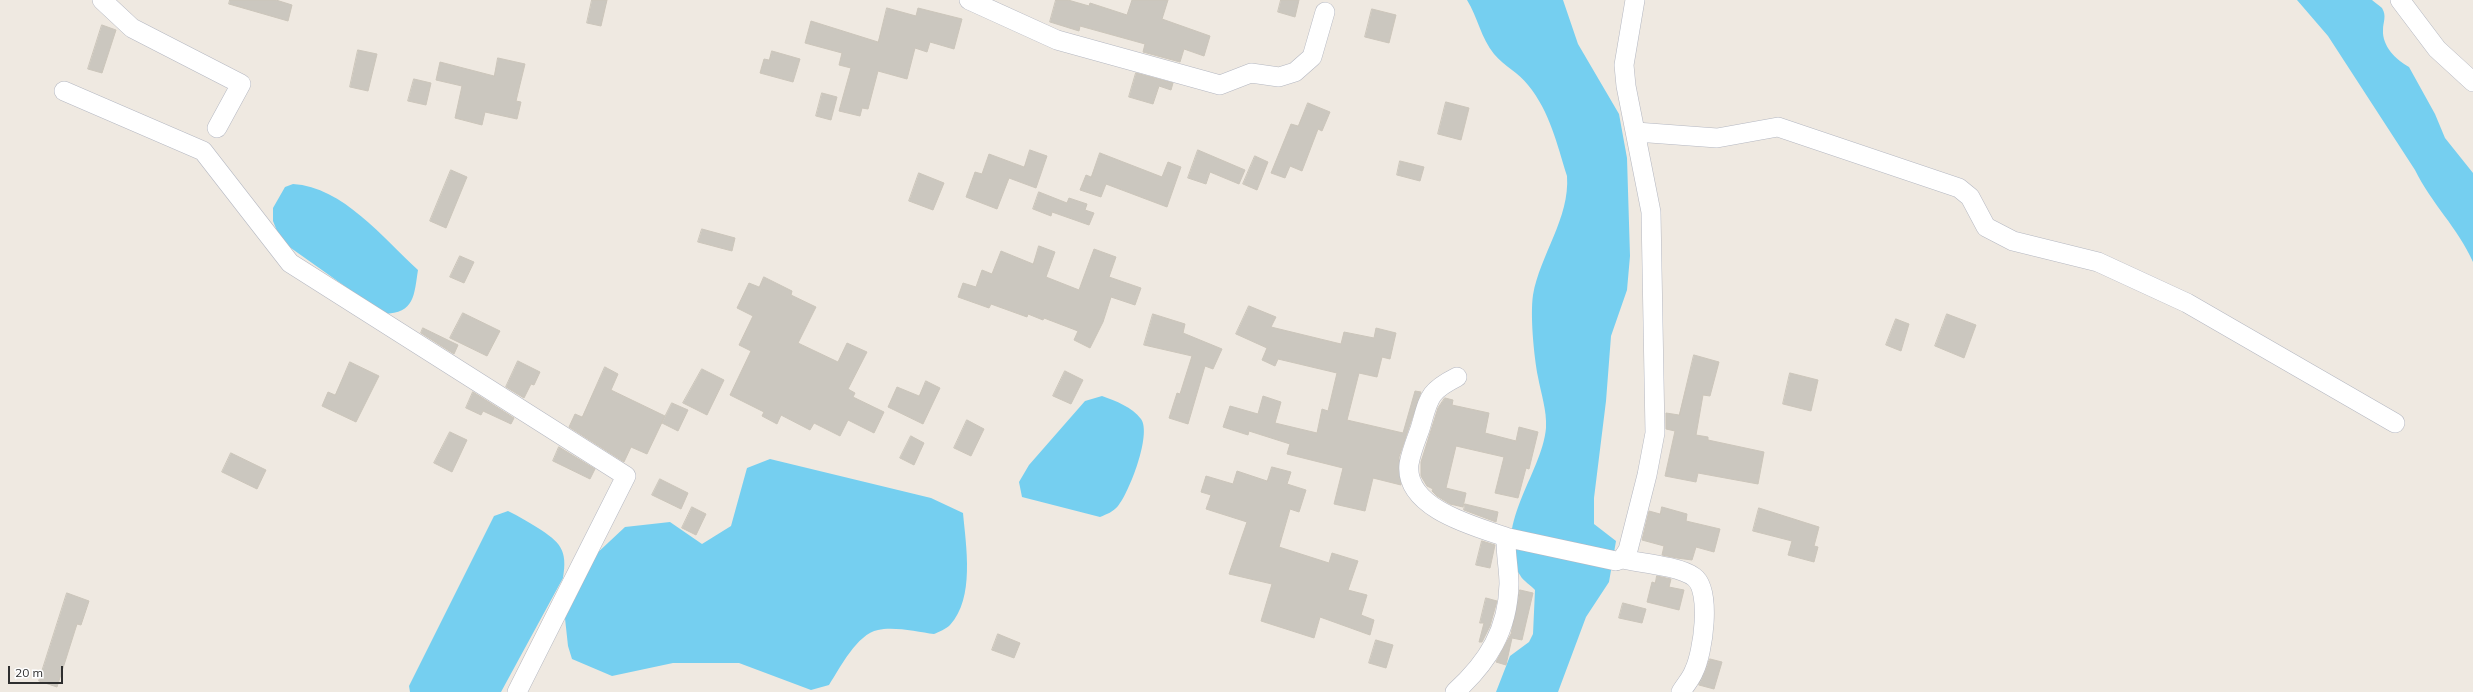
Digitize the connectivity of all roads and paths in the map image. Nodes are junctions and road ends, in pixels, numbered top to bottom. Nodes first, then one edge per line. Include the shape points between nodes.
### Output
1 (102, 0) edge
2 (969, 0) edge
3 (1635, 0) edge
4 (2400, 0) edge
5 (1325, 12) dead end
6 (2473, 82) edge
7 (64, 91) dead end
8 (217, 128) dead end
9 (1636, 132) junction
10 (1456, 377) dead end
11 (2395, 423) dead end
12 (1510, 539) junction
13 (1619, 560) junction
14 (516, 692) edge
15 (1456, 692) edge
16 (1681, 692) edge

1 - 8 street via 132,28 241,84
2 - 5 street via 1057,40 1220,85 1251,73 1279,77 1295,72 1312,57
3 - 9 street via 1624,65
4 - 6 street via 2437,49
7 - 14 street via 204,150 290,263 626,476
9 - 11 street via 1717,138 1778,127 1959,188 1970,197 1986,227 2013,241 2098,262 2187,303
9 - 13 street via 1651,212 1655,433 1628,550
10 - 12 street via 1432,392 1409,464 1413,488 1433,507
12 - 13 street
12 - 15 street via 1506,541 1509,584 1506,612 1499,635 1490,655
13 - 16 street via 1687,573 1697,579 1701,587 1704,626 1695,670

